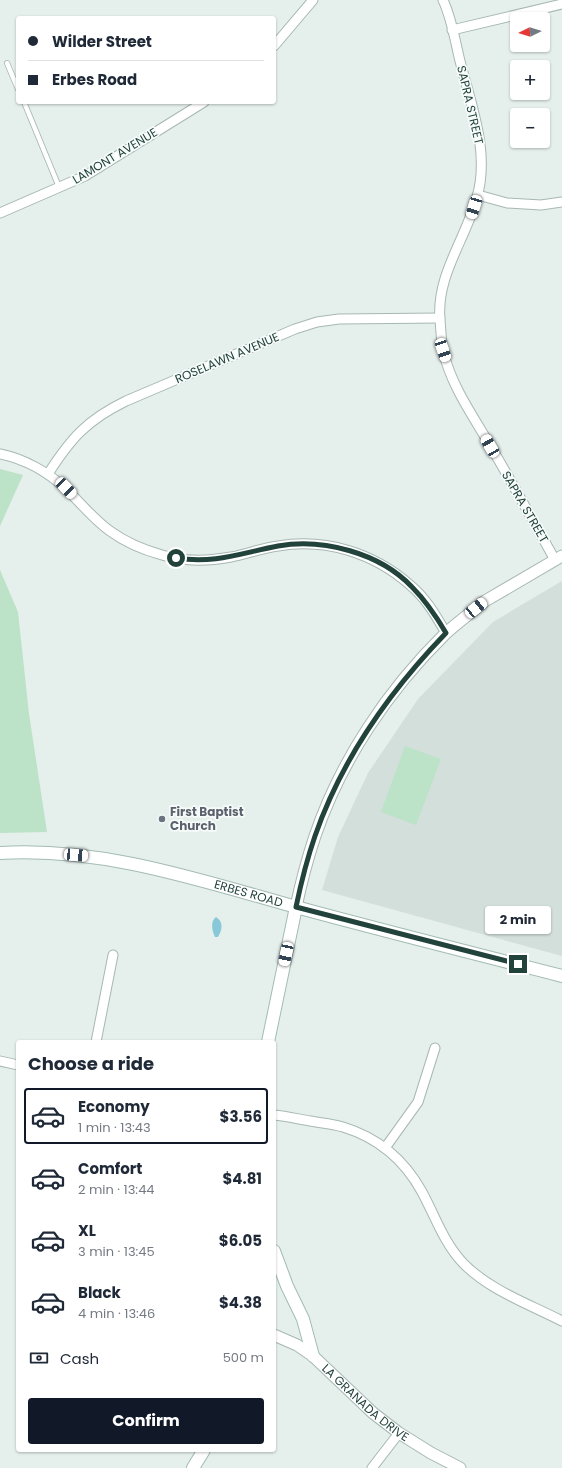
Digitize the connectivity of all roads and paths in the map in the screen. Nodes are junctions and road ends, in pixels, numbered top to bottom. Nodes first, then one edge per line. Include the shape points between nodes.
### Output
1 (313, 0) edge
2 (443, 0) edge
3 (562, 4) edge
4 (452, 30) junction
5 (276, 44) edge
6 (7, 63) dead end
7 (16, 84) edge
8 (25, 104) edge
9 (201, 104) edge
10 (59, 187) junction
11 (478, 195) junction
12 (562, 202) edge
13 (0, 213) edge
14 (440, 318) junction
15 (0, 454) edge
16 (48, 474) junction
17 (558, 558) edge
18 (446, 633) junction
19 (0, 853) edge
20 (296, 907) junction
21 (113, 955) dead end
22 (562, 976) edge
23 (96, 1040) edge
24 (268, 1040) edge
25 (435, 1048) dead end
26 (0, 1062) edge
27 (16, 1065) edge
28 (276, 1115) edge
29 (385, 1148) junction
30 (276, 1256) edge
31 (562, 1321) edge
32 (276, 1336) edge
33 (313, 1356) junction
34 (399, 1433) junction
35 (203, 1452) edge
36 (193, 1468) edge
37 (372, 1468) edge
38 (460, 1468) edge

1 - 5 street
2 - 4 street, SAPRA STREET
3 - 4 street
4 - 11 street, SAPRA STREET via 480,140 482,168
6 - 7 lane
8 - 10 lane
9 - 10 street, LAMONT AVENUE via 85,176
10 - 13 street, LAMONT AVENUE
11 - 12 street via 508,203 541,205
11 - 14 street, SAPRA STREET via 470,220 447,271
14 - 16 street, ROSELAWN AVENUE via 339,318 295,329 109,409 75,436
14 - 17 street, SAPRA STREET via 443,350 455,384
15 - 16 street
16 - 18 street via 110,531 137,547 163,556 189,560 213,559 304,543 331,546 361,554 389,568 411,585 431,608
17 - 18 street via 485,601
18 - 20 street via 392,694 350,759 315,835
19 - 20 main road, ERBES ROAD via 47,853 127,862 169,871
20 - 22 main road, ERBES ROAD
20 - 24 main road
21 - 23 street
25 - 29 street via 418,1102
26 - 27 street
28 - 29 street via 342,1127 368,1136
29 - 31 street via 403,1163 414,1177 450,1247 464,1263 479,1277 498,1289
30 - 33 main road via 303,1319
32 - 33 street, LA GRANADA DRIVE via 297,1345
33 - 34 street, LA GRANADA DRIVE via 373,1413
34 - 37 street
34 - 38 street, LA GRANADA DRIVE
35 - 36 main road

